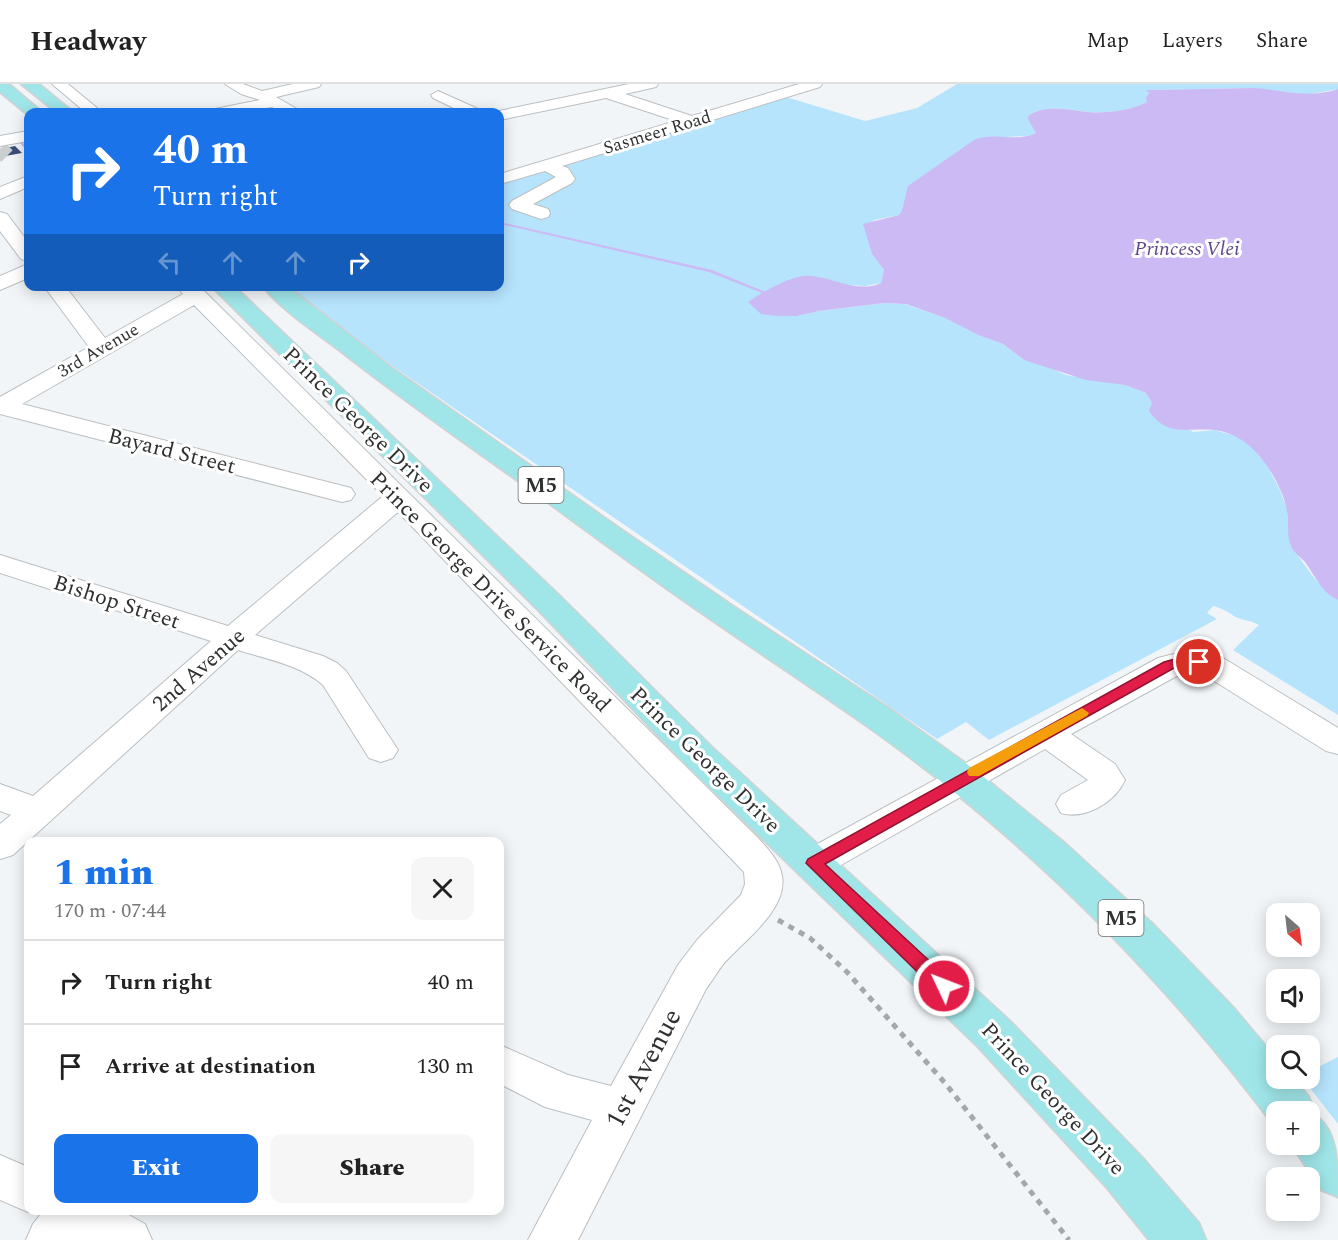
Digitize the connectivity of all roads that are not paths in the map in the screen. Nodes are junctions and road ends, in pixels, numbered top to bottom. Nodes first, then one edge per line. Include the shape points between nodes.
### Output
1 (0, 84) edge
2 (29, 84) edge
3 (58, 84) edge
4 (232, 84) edge
5 (314, 84) edge
6 (579, 84) edge
7 (651, 84) edge
8 (814, 84) edge
9 (607, 93) junction
10 (0, 94) edge
11 (438, 95) dead end
12 (268, 98) junction
13 (24, 108) edge
14 (29, 108) edge
15 (60, 108) edge
16 (89, 108) dead end
17 (234, 108) edge
18 (285, 108) edge
19 (465, 108) edge
20 (504, 114) edge
21 (691, 122) junction
22 (24, 137) edge
23 (0, 141) edge
24 (546, 165) junction
25 (504, 177) edge
26 (24, 183) edge
27 (0, 194) edge
28 (541, 213) dead end
29 (0, 218) edge
30 (24, 250) edge
31 (24, 272) edge
32 (0, 284) edge
33 (58, 291) edge
34 (200, 291) edge
35 (203, 291) edge
36 (203, 291) edge
37 (279, 291) edge
38 (101, 347) junction
39 (1, 406) edge
40 (342, 494) dead end
41 (399, 497) junction
42 (0, 564) edge
43 (233, 638) junction
44 (1046, 733) junction
45 (1338, 743) edge
46 (381, 750) dead end
47 (962, 779) junction
48 (0, 797) edge
49 (1074, 804) dead end
50 (38, 811) junction
51 (0, 845) edge
52 (814, 863) junction
53 (764, 914) joint
54 (504, 1065) edge
55 (1283, 1101) edge
56 (622, 1108) junction
57 (1320, 1149) edge
58 (1338, 1174) edge
59 (0, 1177) edge
60 (24, 1188) edge
61 (65, 1221) edge
62 (128, 1240) edge
63 (552, 1240) edge
64 (1181, 1240) edge

1 - 14 main road
2 - 15 main road
3 - 16 street
4 - 12 street
5 - 12 street
6 - 9 street
7 - 9 street
8 - 21 street, Sasmeer Road
9 - 20 street
9 - 21 street
10 - 13 main road
11 - 19 street
12 - 17 street
12 - 18 street
21 - 24 street, Sasmeer Road
22 - 23 street
24 - 25 street, Sasmeer Road
24 - 28 street via 562,172 566,179 518,205
26 - 27 street
29 - 30 street
31 - 32 street
33 - 38 street
34 - 38 street, 3rd Avenue
35 - 41 street, Prince George Drive Service Road
36 - 52 main road, Prince George Drive via 549,603 699,756
37 - 47 main road, Prince George Drive / M5 via 420,399
38 - 39 street, 3rd Avenue
39 - 40 street, Bayard Street
41 - 43 street, 2nd Avenue
41 - 53 street, Prince George Drive Service Road via 757,861 763,874
42 - 43 street, Bishop Street
43 - 46 street, Bishop Street via 326,670
43 - 50 street, 2nd Avenue
44 - 45 street via 1169,665 1186,661 1212,665
44 - 47 street
44 - 49 street via 1108,780 1105,786
47 - 52 street
47 - 55 main road, Prince George Drive / M5 via 1049,851 1139,935 1221,1022
48 - 50 street
50 - 51 street, 2nd Avenue
52 - 64 main road, Prince George Drive via 994,1034 1124,1172
53 - 56 street, 1st Avenue via 709,953 692,977
54 - 56 street via 561,1093
56 - 63 street, 1st Avenue
57 - 58 main road
59 - 60 street
61 - 62 street

